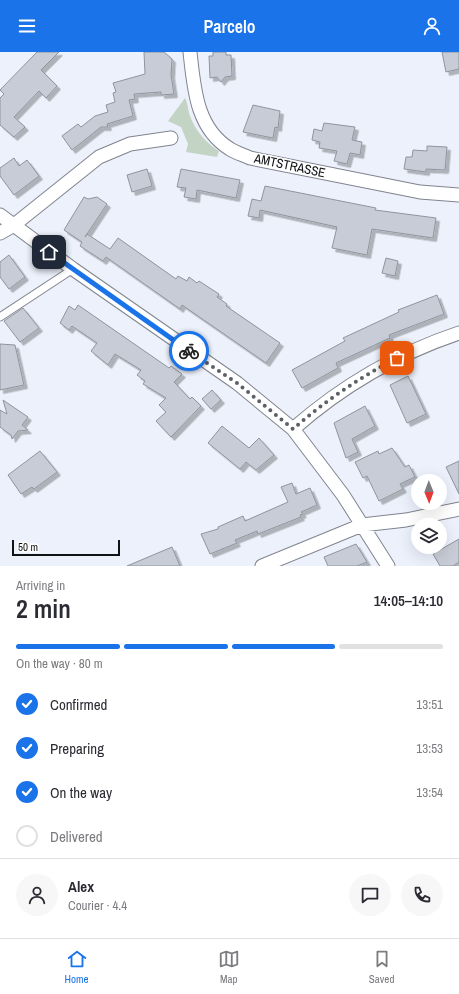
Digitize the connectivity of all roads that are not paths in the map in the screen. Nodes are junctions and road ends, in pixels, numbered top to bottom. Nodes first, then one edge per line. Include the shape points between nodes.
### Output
1 (190, 52) edge
2 (172, 138) dead end
3 (459, 195) edge
4 (0, 215) edge
5 (14, 225) junction
6 (0, 233) edge
7 (73, 269) junction
8 (0, 317) edge
9 (459, 333) edge
10 (293, 429) junction
11 (459, 509) edge
12 (362, 525) junction
13 (262, 566) edge
14 (388, 566) edge

1 - 3 street, AMTSTRASSE via 194,93 199,112 208,127 230,149 250,158 420,192
2 - 5 street via 130,144 99,157
4 - 5 street
5 - 6 street
5 - 7 street
7 - 8 lane
7 - 10 street via 232,380
9 - 10 street via 430,342 364,375 333,396
10 - 12 street
11 - 12 street via 406,520
12 - 13 street
12 - 14 street

